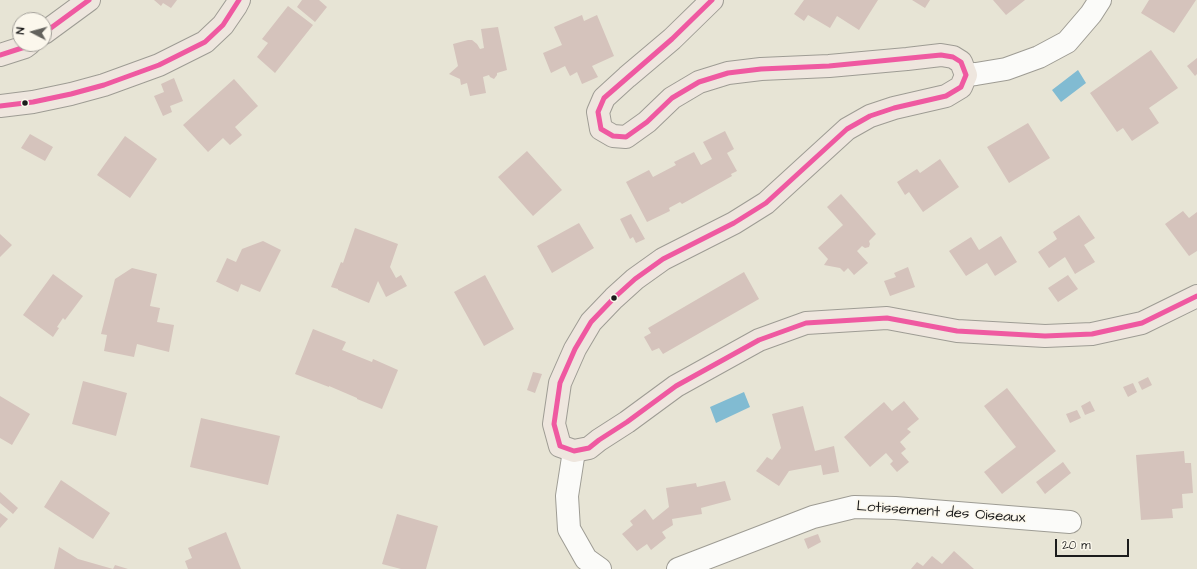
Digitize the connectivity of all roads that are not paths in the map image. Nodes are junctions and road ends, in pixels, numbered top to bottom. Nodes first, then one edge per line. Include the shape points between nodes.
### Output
1 (89, 0) edge
2 (239, 0) edge
3 (712, 0) edge
4 (1100, 0) edge
5 (52, 27) edge
6 (12, 51) edge
7 (0, 55) edge
8 (966, 75) junction
9 (0, 106) edge
10 (1197, 296) edge
11 (574, 451) junction
12 (1070, 522) dead end
13 (600, 569) edge
14 (678, 569) edge

1 - 5 main road
2 - 9 main road via 223,25 205,42 158,65 72,94
3 - 8 main road via 672,39 604,98 598,112 601,129 613,136 626,137 647,122 672,98 699,82 728,73 941,55 953,56 961,62
4 - 8 street via 1066,42 1039,57 1006,69
6 - 7 main road
8 - 11 main road via 961,87 946,96 870,116 848,129 766,203 734,223 662,259 614,298 591,322 575,349 560,383 554,424 560,446
10 - 11 main road via 1142,323 1092,334 1045,336 957,331 887,318 806,323 759,340 676,386 589,448
11 - 13 street via 567,496 569,529 586,559
12 - 14 street, Lotissement des Oiseaux via 854,506 813,517

